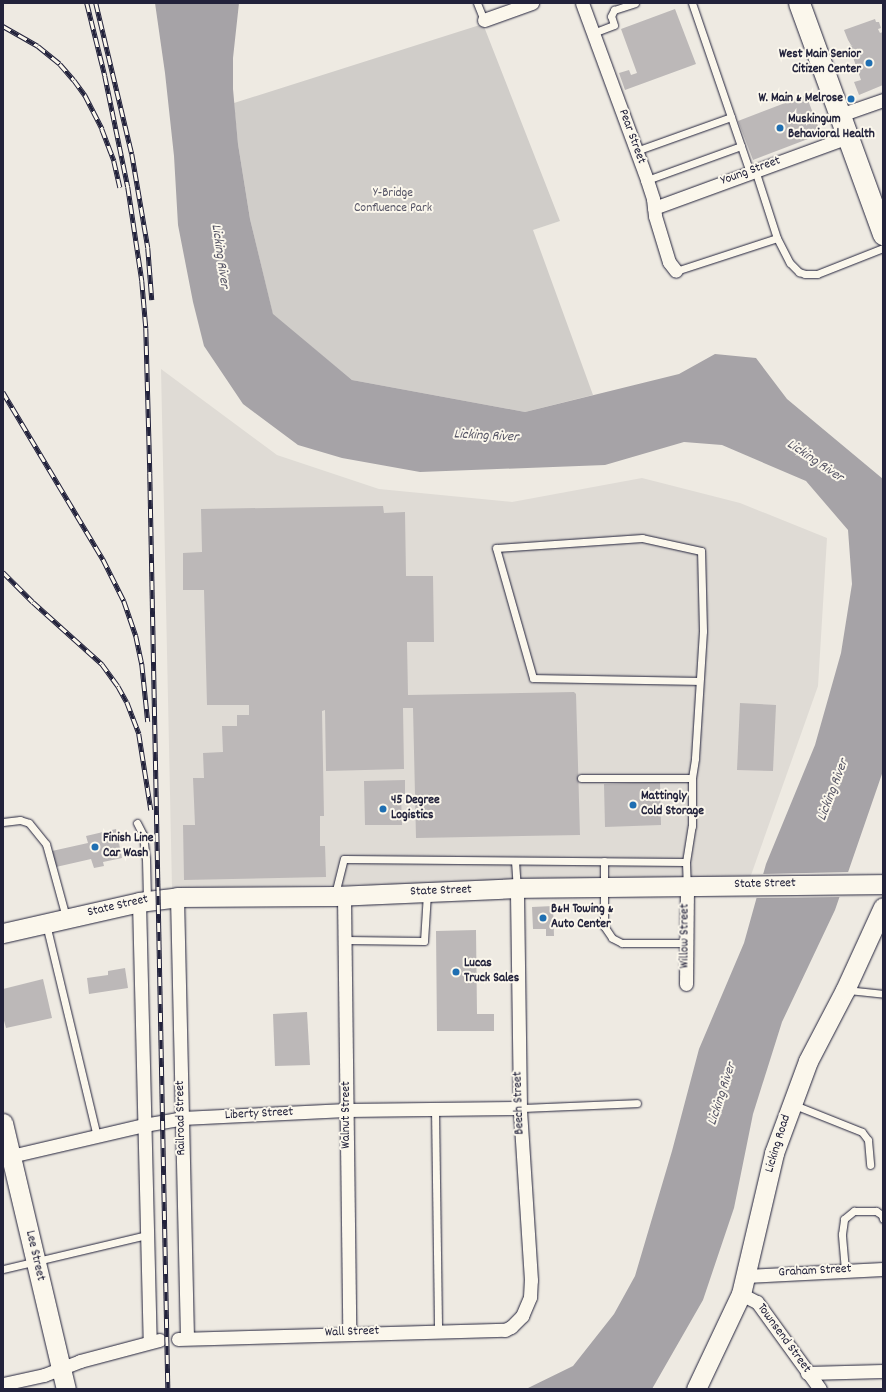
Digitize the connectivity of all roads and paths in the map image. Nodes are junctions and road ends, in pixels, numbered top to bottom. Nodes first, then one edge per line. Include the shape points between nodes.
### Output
1 (477, 3) edge
2 (532, 3) edge
3 (582, 3) edge
4 (635, 3) edge
5 (692, 3) edge
6 (800, 3) edge
7 (612, 6) edge
8 (484, 20) joint
9 (593, 33) junction
10 (883, 100) edge
11 (840, 115) junction
12 (731, 117) junction
13 (848, 137) junction
14 (741, 146) junction
15 (636, 151) junction
16 (752, 171) junction
17 (647, 180) junction
18 (654, 208) junction
19 (883, 234) edge
20 (778, 238) junction
21 (883, 248) edge
22 (676, 271) joint
23 (700, 681) junction
24 (581, 778) dead end
25 (692, 778) junction
26 (3, 822) edge
27 (137, 823) dead end
28 (514, 861) junction
29 (604, 861) junction
30 (686, 862) junction
31 (881, 884) edge
32 (687, 887) junction
33 (517, 888) junction
34 (604, 888) junction
35 (427, 892) junction
36 (340, 896) junction
37 (177, 897) junction
38 (143, 901) junction
39 (883, 907) edge
40 (66, 919) junction
41 (45, 923) junction
42 (3, 933) edge
43 (346, 940) junction
44 (686, 943) junction
45 (686, 984) dead end
46 (845, 990) junction
47 (883, 994) edge
48 (637, 1103) dead end
49 (792, 1104) junction
50 (520, 1108) junction
51 (435, 1109) junction
52 (346, 1110) junction
53 (182, 1118) junction
54 (3, 1124) edge
55 (144, 1125) junction
56 (97, 1136) junction
57 (7, 1157) edge
58 (870, 1165) dead end
59 (883, 1219) edge
60 (146, 1235) junction
61 (36, 1262) junction
62 (3, 1269) edge
63 (883, 1269) edge
64 (844, 1270) junction
65 (746, 1276) junction
66 (741, 1294) junction
67 (522, 1316) joint
68 (438, 1330) junction
69 (349, 1333) junction
70 (183, 1338) joint
71 (62, 1367) junction
72 (883, 1371) edge
73 (807, 1373) junction
74 (3, 1384) edge
75 (66, 1389) edge
76 (696, 1389) edge
77 (820, 1389) edge

1 - 8 lane
2 - 8 street
3 - 9 street, Pear Street
4 - 7 lane
5 - 12 lane
6 - 11 main road
7 - 9 lane via 611,16 614,25
9 - 15 street, Pear Street
10 - 11 street
11 - 13 main road
12 - 14 lane
12 - 15 lane
13 - 16 street, Young Street
13 - 19 main road
14 - 16 lane
14 - 17 lane
15 - 17 street, Pear Street
16 - 18 street, Young Street
16 - 20 lane
17 - 18 street, Pear Street
18 - 22 street, Pear Street via 669,262
20 - 21 lane via 790,263 805,274 824,272
20 - 22 lane
23 - 23 lane via 703,631 701,551 642,538 496,548 533,678
23 - 25 lane
24 - 25 lane
25 - 30 lane via 692,826
26 - 40 lane via 20,820 30,823 46,844
27 - 38 lane via 146,859
28 - 29 lane
28 - 33 lane
28 - 36 lane via 344,859
29 - 30 lane
29 - 34 lane
30 - 32 lane
31 - 32 main road, State Street
32 - 34 main road, State Street
32 - 44 street, Willow Street
33 - 34 main road, State Street
33 - 35 main road, State Street
33 - 50 street, Beech Street
34 - 44 lane via 604,926 612,938 622,943
35 - 36 main road, State Street
35 - 43 lane via 424,941
36 - 37 main road, State Street
36 - 43 street, Walnut Street
37 - 38 main road, State Street
37 - 53 street, Railroad Street
38 - 40 main road, State Street
38 - 55 street
39 - 46 main road, Licking Road
40 - 41 main road, State Street
41 - 42 main road, State Street
41 - 56 lane
43 - 52 street, Walnut Street
44 - 45 street, Willow Street
46 - 47 lane
46 - 49 main road, Licking Road via 808,1061
48 - 50 lane
49 - 58 lane via 862,1132 868,1140
49 - 65 main road, Licking Road via 774,1153
50 - 51 street, Liberty Street
50 - 67 street, Beech Street via 531,1280 530,1297
51 - 52 street, Liberty Street
51 - 68 lane
52 - 53 street, Liberty Street
52 - 69 street, Walnut Street
53 - 55 street, Liberty Street
53 - 70 street, Railroad Street
54 - 57 main road, Lee Street
55 - 56 street, Liberty Street
55 - 60 street
56 - 57 street, Liberty Street
57 - 61 main road, Lee Street
59 - 64 lane via 876,1211 854,1211 844,1219
60 - 61 lane
60 - 71 street via 154,1341
61 - 62 lane
61 - 71 main road, Lee Street
63 - 64 street, Graham Street
64 - 65 street, Graham Street
65 - 66 main road, Licking Road
66 - 73 street, Townsend Street via 757,1302
66 - 76 main road, Licking Road
67 - 68 street, Wall Street via 505,1330
68 - 69 street, Wall Street
69 - 70 street, Wall Street
71 - 74 street via 44,1375
71 - 75 main road, Lee Street
72 - 73 street
73 - 77 street, Townsend Street

